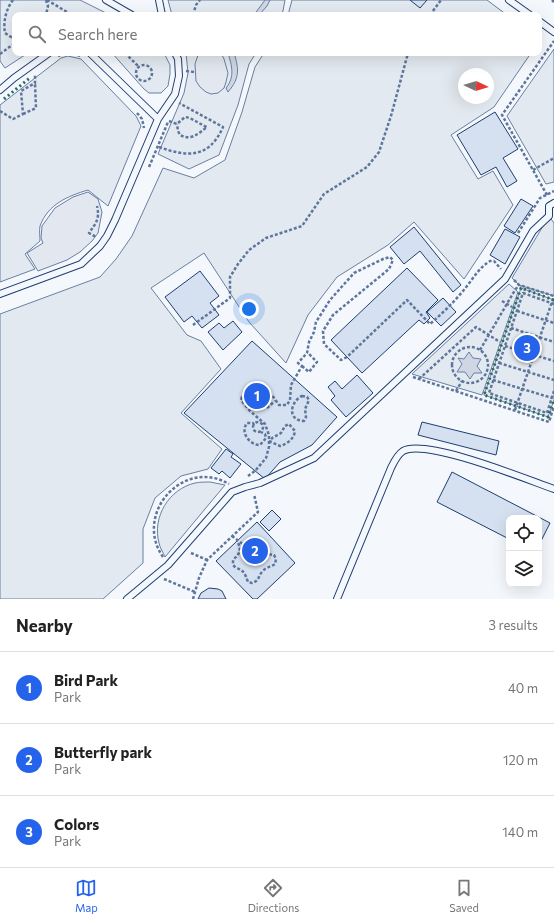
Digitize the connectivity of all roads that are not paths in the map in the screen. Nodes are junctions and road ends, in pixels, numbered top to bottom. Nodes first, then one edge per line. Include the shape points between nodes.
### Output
1 (106, 0) edge
2 (158, 0) edge
3 (509, 0) edge
4 (127, 12) edge
5 (161, 12) edge
6 (526, 12) edge
7 (542, 23) edge
8 (554, 32) edge
9 (46, 56) edge
10 (93, 56) edge
11 (176, 56) edge
12 (0, 90) edge
13 (158, 119) junction
14 (554, 203) edge
15 (0, 294) edge
16 (554, 489) edge
17 (128, 599) edge
18 (337, 599) edge

1 - 4 lane
2 - 5 lane
3 - 6 lane
7 - 8 lane
9 - 12 lane
10 - 13 lane
11 - 13 lane via 179,76 175,94
13 - 15 lane via 115,220 100,246 81,264
14 - 17 lane via 549,206 549,216 533,231 506,279 314,458 260,483 232,492 168,565
16 - 18 lane via 448,454 416,448 404,450 391,468

